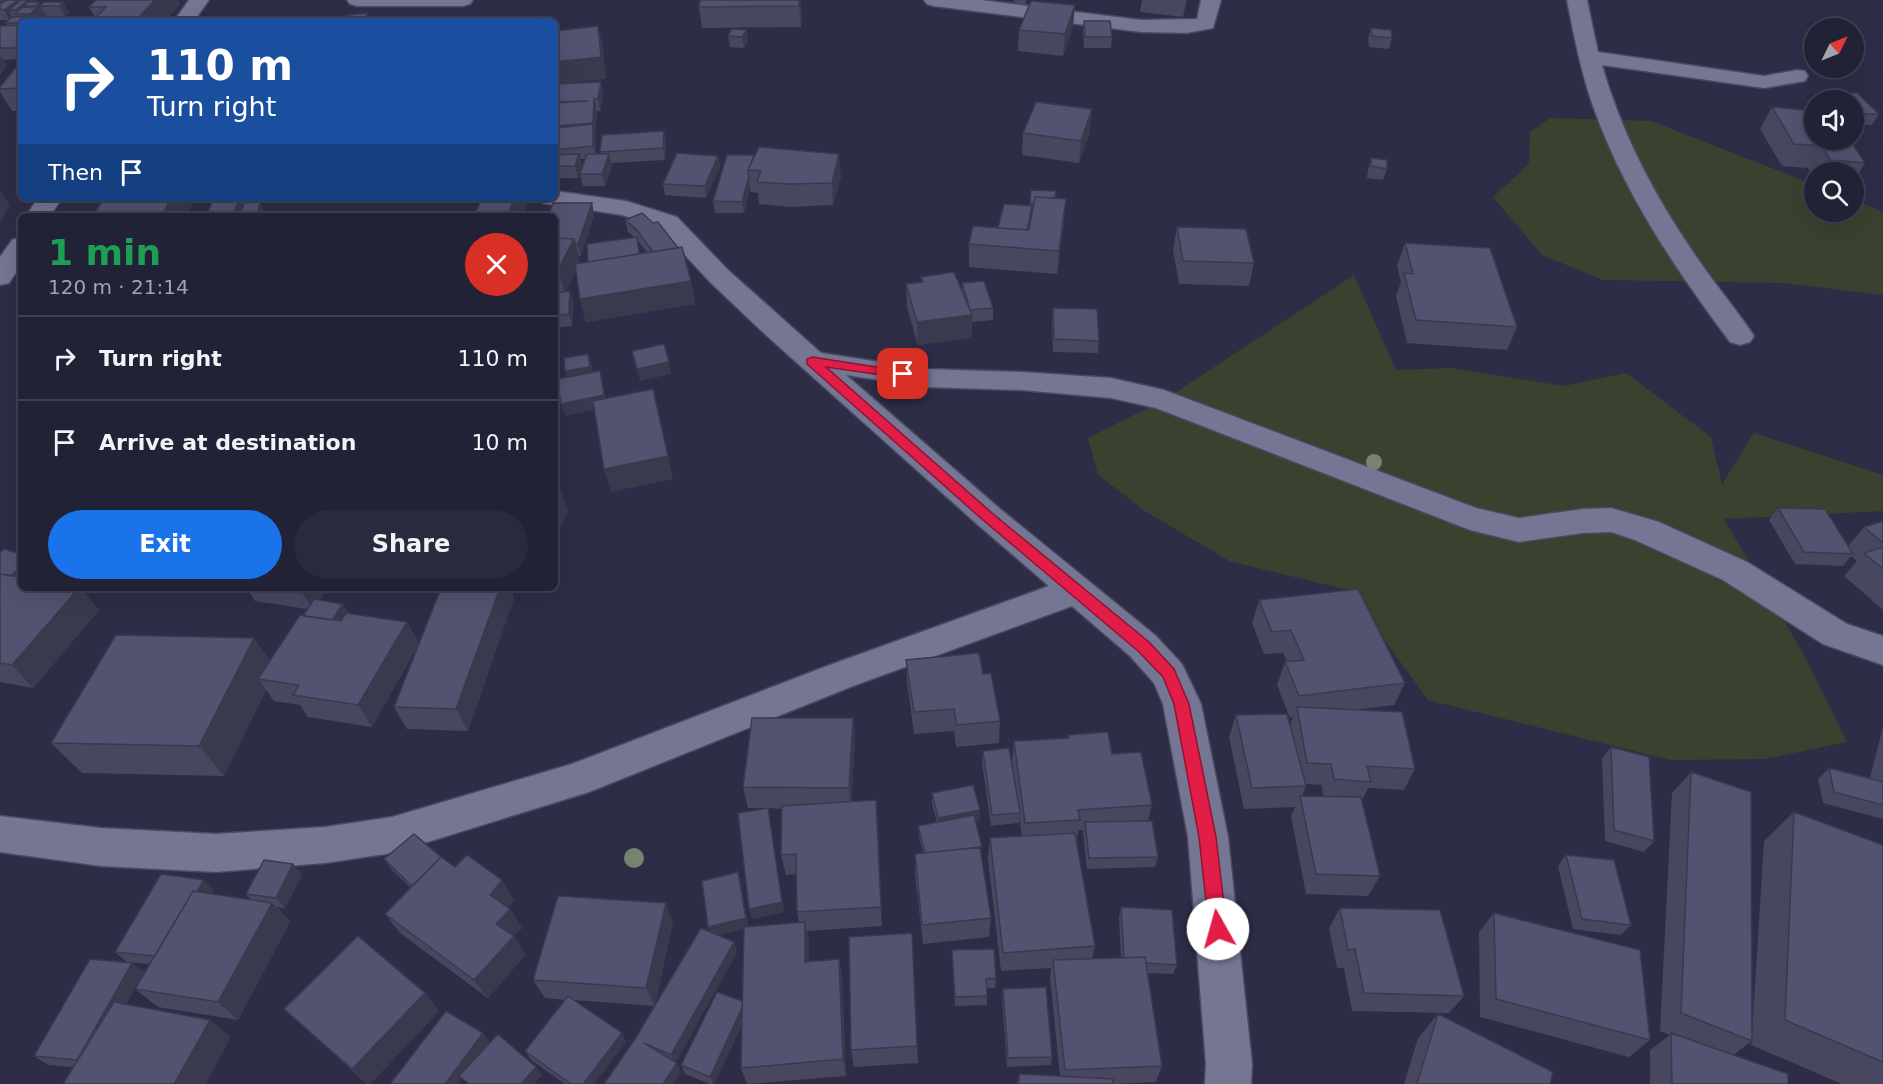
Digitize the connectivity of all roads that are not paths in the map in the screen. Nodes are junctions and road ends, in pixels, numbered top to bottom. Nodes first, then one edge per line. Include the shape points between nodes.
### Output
1 (199, 0) edge
2 (357, 0) edge
3 (463, 0) edge
4 (933, 0) edge
5 (1211, 0) edge
6 (1577, 0) edge
7 (434, 10) edge
8 (186, 18) edge
9 (1589, 57) junction
10 (1797, 76) dead end
11 (558, 199) edge
12 (18, 249) edge
13 (0, 277) edge
14 (1740, 336) dead end
15 (812, 361) junction
16 (1077, 590) junction
17 (1883, 651) edge
18 (0, 834) edge
19 (1228, 1084) edge

1 - 8 street
2 - 7 street
3 - 7 street
4 - 5 street via 1129,24 1187,27 1206,24
6 - 9 street
9 - 10 street via 1764,82
9 - 14 street via 1611,123 1660,221 1686,264
11 - 15 street via 626,208 668,222 719,276
12 - 13 street
15 - 16 street
15 - 17 street via 926,378 1111,388 1164,400 1470,518 1519,530 1611,520 1647,531 1735,571 1835,634
16 - 18 street via 840,676 575,780 392,835 325,845 216,853 101,847
16 - 19 street via 1143,646 1169,674 1182,704 1208,837

